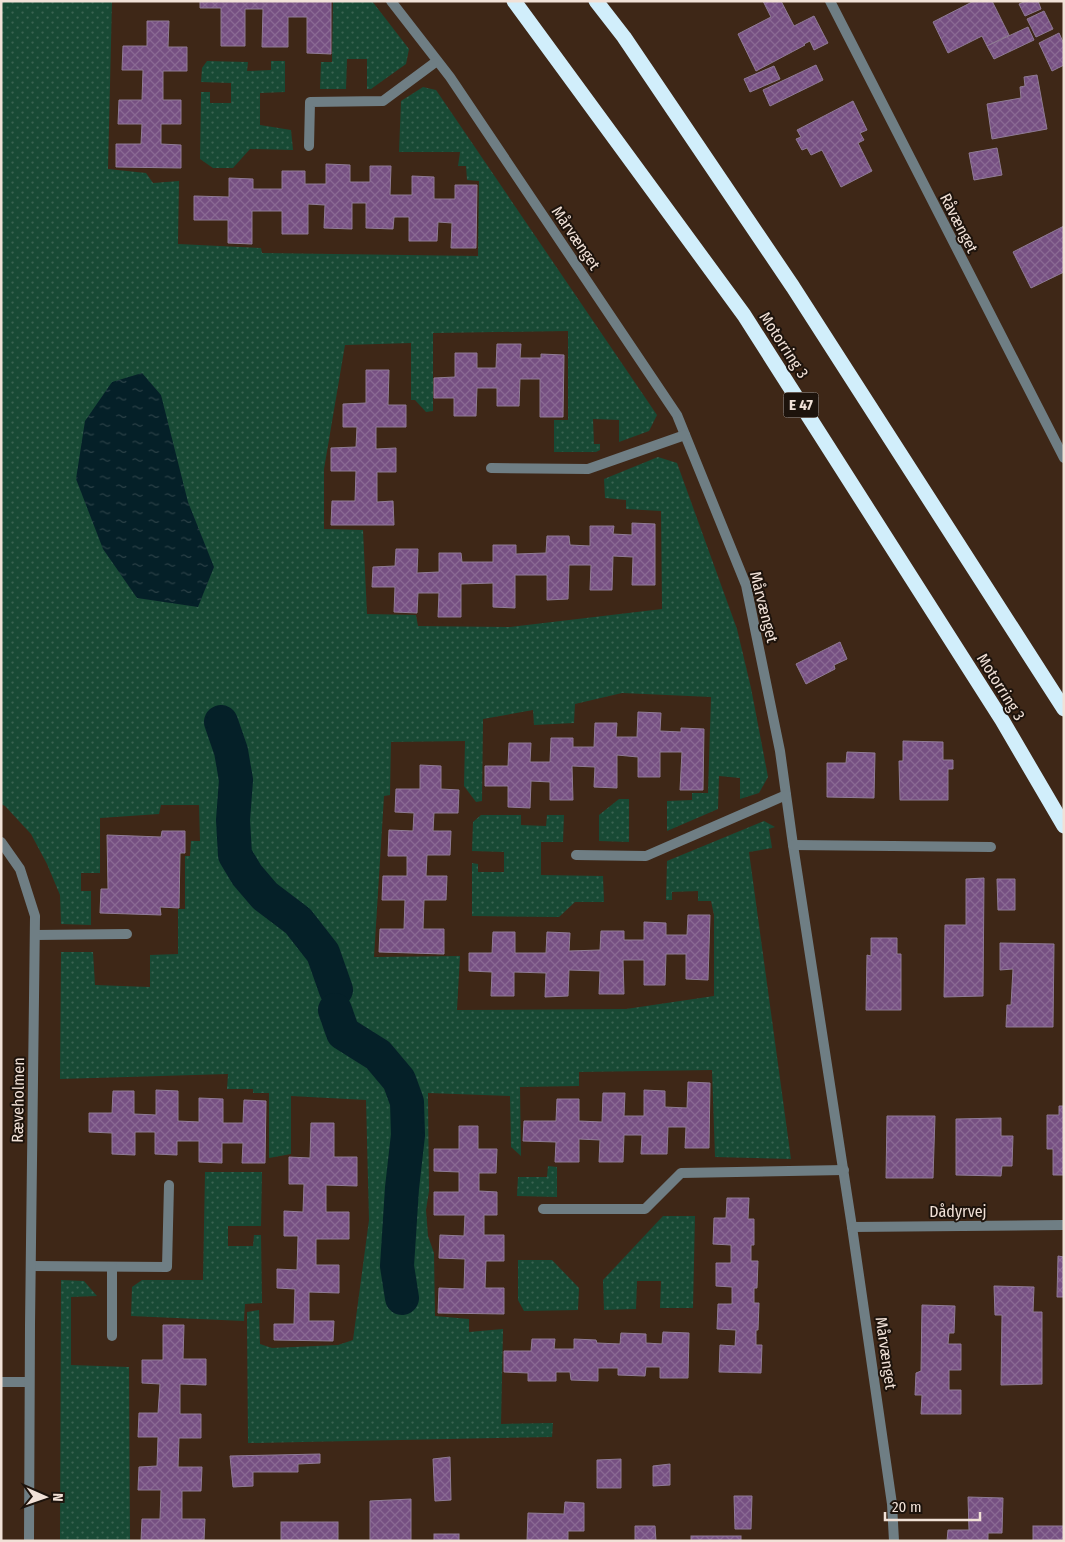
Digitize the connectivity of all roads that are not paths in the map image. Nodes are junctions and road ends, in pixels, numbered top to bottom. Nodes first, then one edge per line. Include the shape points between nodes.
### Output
1 (391, 1) edge
2 (514, 1) edge
3 (596, 1) edge
4 (830, 1) edge
5 (437, 61) junction
6 (309, 146) dead end
7 (685, 435) junction
8 (1064, 458) edge
9 (491, 468) dead end
10 (1064, 709) edge
11 (786, 794) junction
12 (1064, 826) edge
13 (1, 842) edge
14 (793, 844) junction
15 (991, 847) dead end
16 (576, 855) dead end
17 (127, 934) dead end
18 (35, 935) junction
19 (844, 1170) junction
20 (169, 1185) dead end
21 (543, 1209) dead end
22 (1064, 1225) edge
23 (852, 1226) junction
24 (30, 1266) junction
25 (112, 1267) junction
26 (112, 1336) dead end
27 (1, 1382) edge
28 (29, 1382) junction
29 (30, 1541) edge
30 (894, 1541) edge

1 - 5 street, Mårvænget
2 - 12 highway, Motorring 3 / E 47 via 744,315 1002,720
3 - 10 highway via 624,37 793,287
4 - 8 street, Råvænget
5 - 6 street via 383,100 310,102
5 - 7 street, Mårvænget via 677,415
7 - 9 street via 588,469
7 - 11 street, Mårvænget via 746,585
11 - 14 street, Mårvænget
11 - 16 street via 646,856
13 - 18 street, Ræveholmen via 20,868 35,916
14 - 15 street
14 - 19 street, Mårvænget
17 - 18 street
18 - 24 street, Ræveholmen
19 - 21 street via 681,1173 645,1210
19 - 23 street, Mårvænget
20 - 25 street via 167,1267
22 - 23 street, Dådyrvej
23 - 30 street, Mårvænget via 892,1504
24 - 25 street
24 - 28 street, Ræveholmen
25 - 26 street
27 - 28 street
28 - 29 street, Ræveholmen

